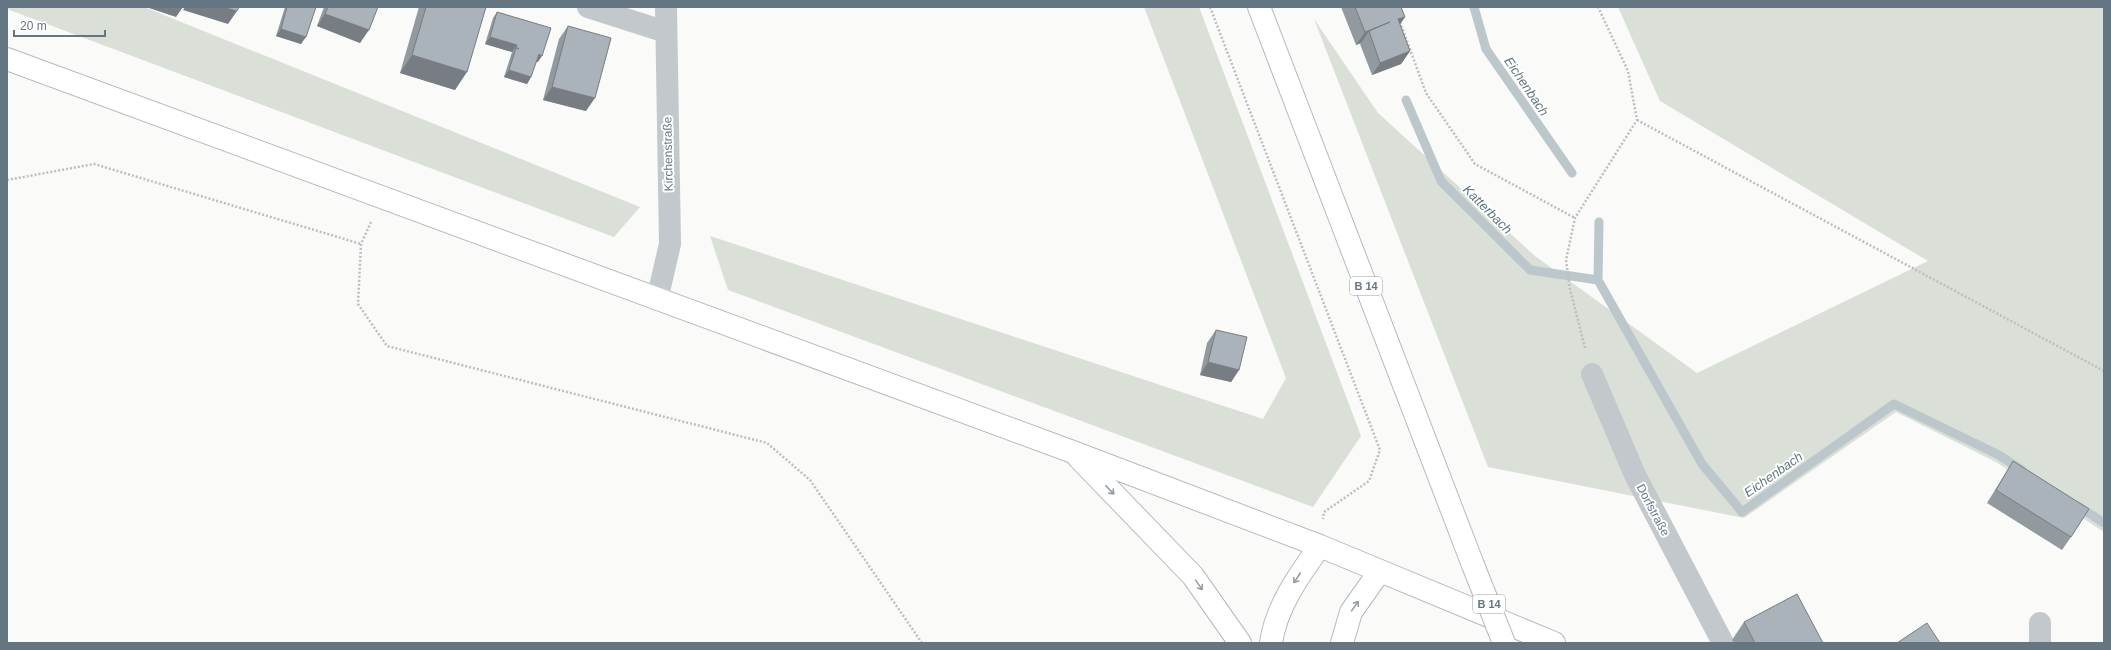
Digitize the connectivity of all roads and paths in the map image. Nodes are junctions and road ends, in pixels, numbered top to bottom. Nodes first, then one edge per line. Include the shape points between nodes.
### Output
1 (588, 7) edge
2 (666, 7) edge
3 (1210, 7) edge
4 (1258, 7) edge
5 (1598, 7) edge
6 (1399, 21) edge
7 (666, 32) junction
8 (7, 59) edge
9 (1637, 120) junction
10 (7, 180) edge
11 (382, 196) junction
12 (1575, 218) junction
13 (361, 244) junction
14 (657, 300) junction
15 (2104, 372) edge
16 (1592, 374) joint
17 (1073, 452) junction
18 (1320, 546) junction
19 (1380, 571) junction
20 (922, 643) edge
21 (1240, 643) edge
22 (1271, 643) edge
23 (1342, 643) edge
24 (1504, 643) edge
25 (1554, 643) edge
26 (1723, 643) edge

1 - 7 street
2 - 7 street, Kirchenstraße
3 - 18 path via 1380,450 1369,481 1324,512
4 - 24 main road, B 14, bridge
5 - 9 path via 1628,71
6 - 12 path via 1426,93 1475,164
7 - 14 street, Kirchenstraße via 670,244
8 - 11 main road
9 - 12 path
9 - 15 path
10 - 13 path via 94,164
11 - 13 path
11 - 14 main road
12 - 16 path via 1566,260 1570,289
13 - 20 path via 358,304 387,346 767,443 810,480
14 - 17 main road
16 - 26 street, Dorfstraße via 1635,475
17 - 18 main road
17 -> 21 main road via 1193,576
18 - 19 main road
18 -> 22 main road via 1295,580 1273,629
23 -> 19 main road via 1351,612
19 - 25 main road

